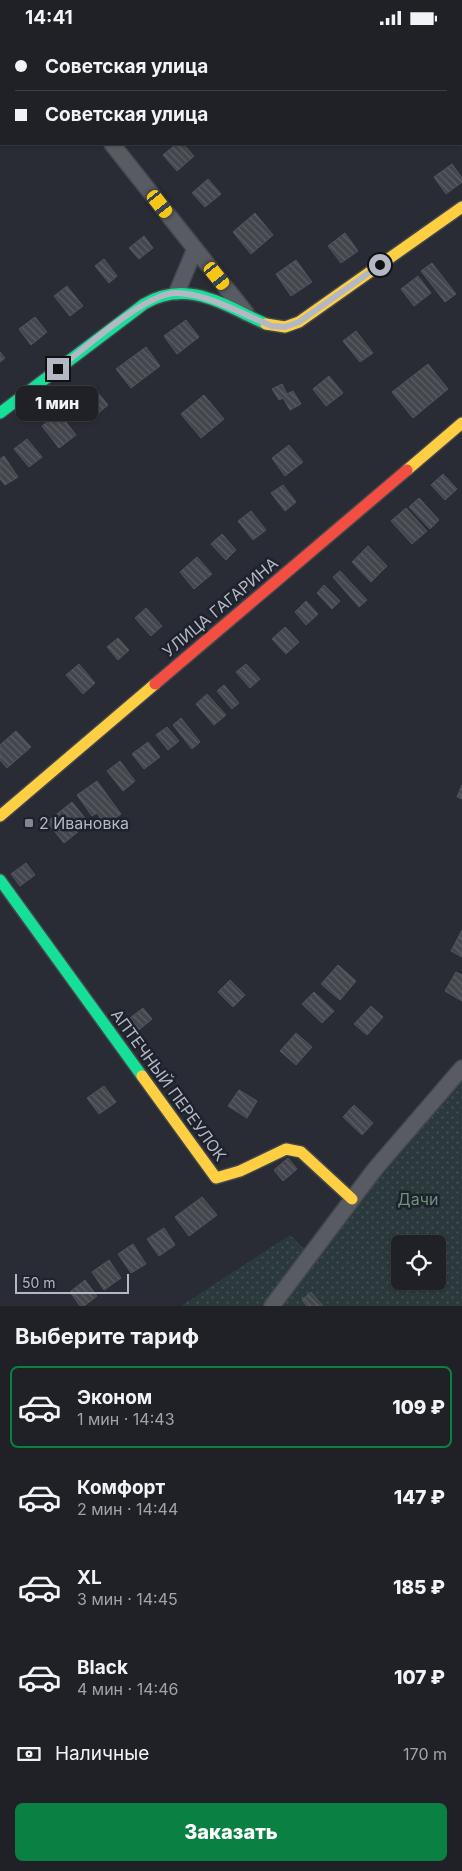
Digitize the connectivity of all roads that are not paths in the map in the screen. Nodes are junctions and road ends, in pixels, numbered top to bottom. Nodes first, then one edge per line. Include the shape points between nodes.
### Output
1 (113, 145) edge
2 (462, 207) edge
3 (195, 249) junction
4 (177, 292) junction
5 (250, 317) junction
6 (0, 413) edge
7 (462, 423) edge
8 (0, 816) edge
9 (0, 880) edge
10 (462, 1068) edge
11 (352, 1199) junction
12 (272, 1306) edge

1 - 3 street
2 - 5 street via 299,322 285,327 272,326
3 - 4 street
3 - 5 street
4 - 5 street via 197,295
4 - 6 street via 144,304
7 - 8 street, УЛИЦА ГАГАРИНА
9 - 11 street, АПТЕЧНЫЙ ПЕРЕУЛОК via 216,1179 286,1149 301,1152
10 - 11 street
11 - 12 street

